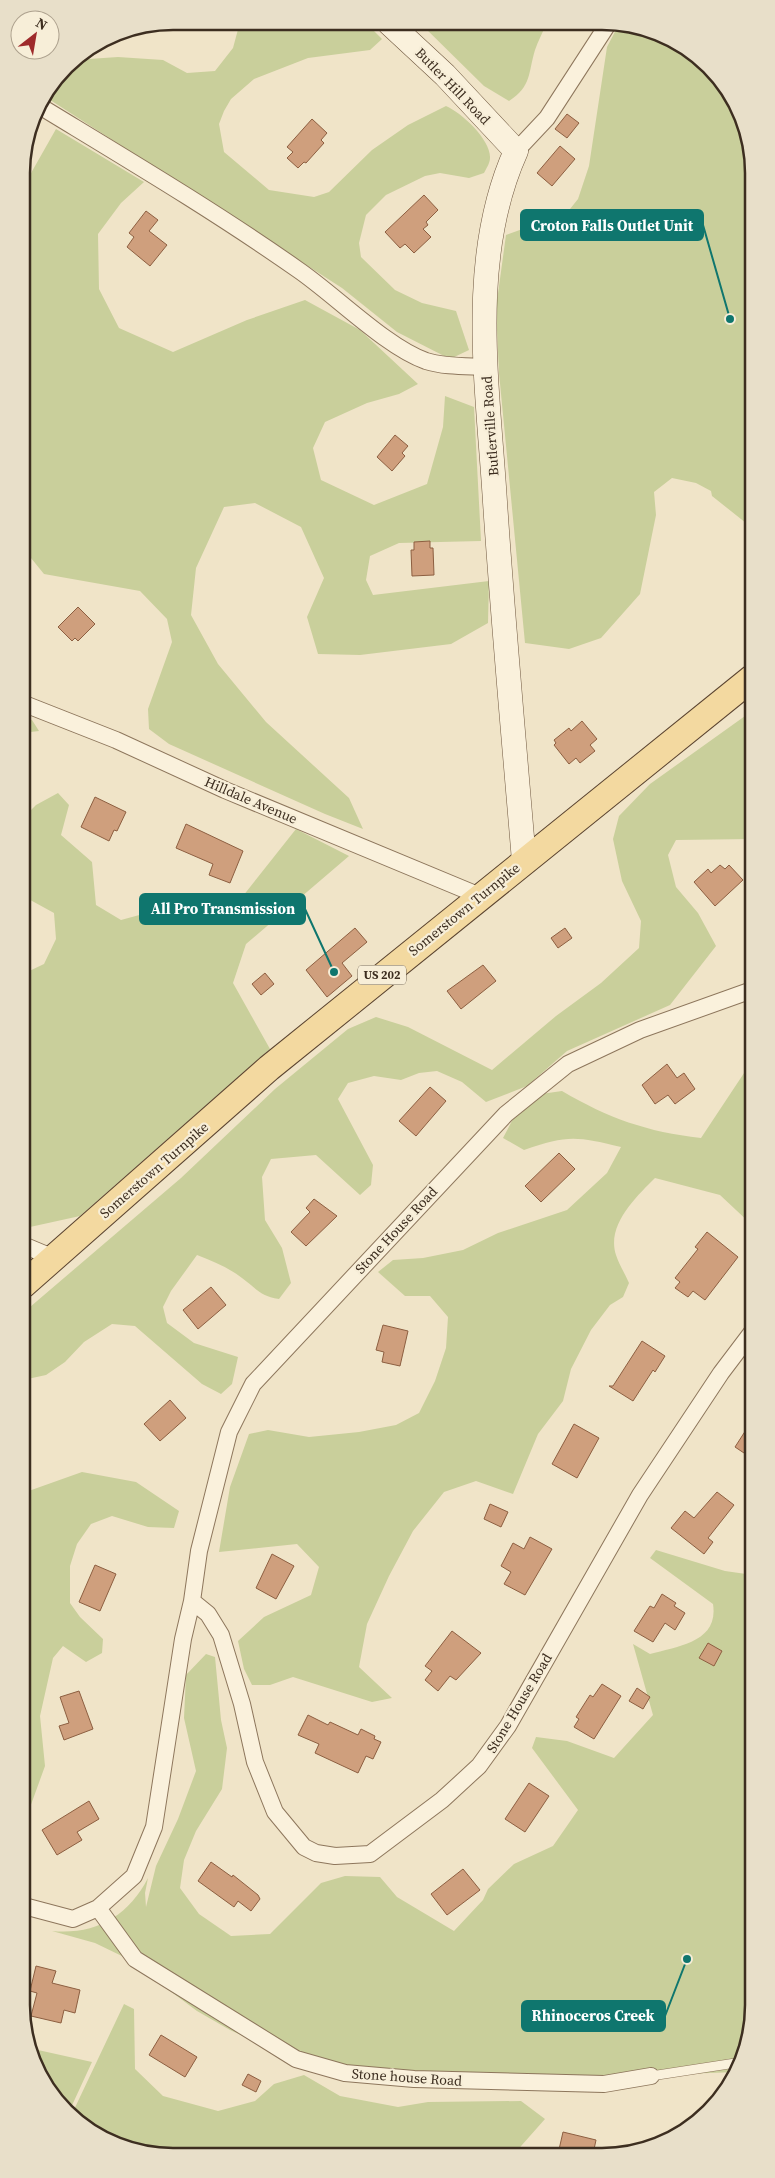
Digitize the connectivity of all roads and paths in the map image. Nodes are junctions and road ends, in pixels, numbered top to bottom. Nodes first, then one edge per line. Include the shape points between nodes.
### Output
1 (397, 30) edge
2 (604, 30) edge
3 (45, 109) edge
4 (516, 151) junction
5 (486, 367) junction
6 (745, 684) edge
7 (30, 706) edge
8 (524, 860) junction
9 (480, 896) junction
10 (745, 992) edge
11 (30, 1248) edge
12 (54, 1258) junction
13 (30, 1280) edge
14 (745, 1341) edge
15 (192, 1601) junction
16 (30, 1908) edge
17 (98, 1908) junction
18 (732, 2064) edge
19 (652, 2076) joint

1 - 4 street, Butler Hill Road via 445,75
2 - 4 street, Butlerville Road via 547,118
3 - 5 street via 220,216 413,354 437,364
4 - 5 street, Butlerville Road via 506,173 491,239 485,312
5 - 8 street, Butlerville Road
6 - 8 main road, Somerstown Turnpike / US 202
7 - 9 street, Hilldale Avenue
8 - 9 main road, Somerstown Turnpike / US 202
9 - 12 main road, Somerstown Turnpike / US 202 via 269,1068
10 - 15 street, Stone House Road via 640,1030 568,1064 506,1114 260,1376 229,1432 199,1550
11 - 12 street
12 - 13 main road, Somerstown Turnpike / US 202
14 - 15 street, Stone House Road via 645,1486 508,1726 479,1766 442,1800 370,1854 335,1856 316,1853 304,1847 275,1812 255,1762 221,1635 208,1614
15 - 17 street, Stone House Road via 183,1639 154,1827 134,1876
16 - 17 street, Stone House Road via 73,1920
17 - 19 street, Stone house Road via 134,1959 296,2059 346,2073 414,2079 604,2084
18 - 19 lane

